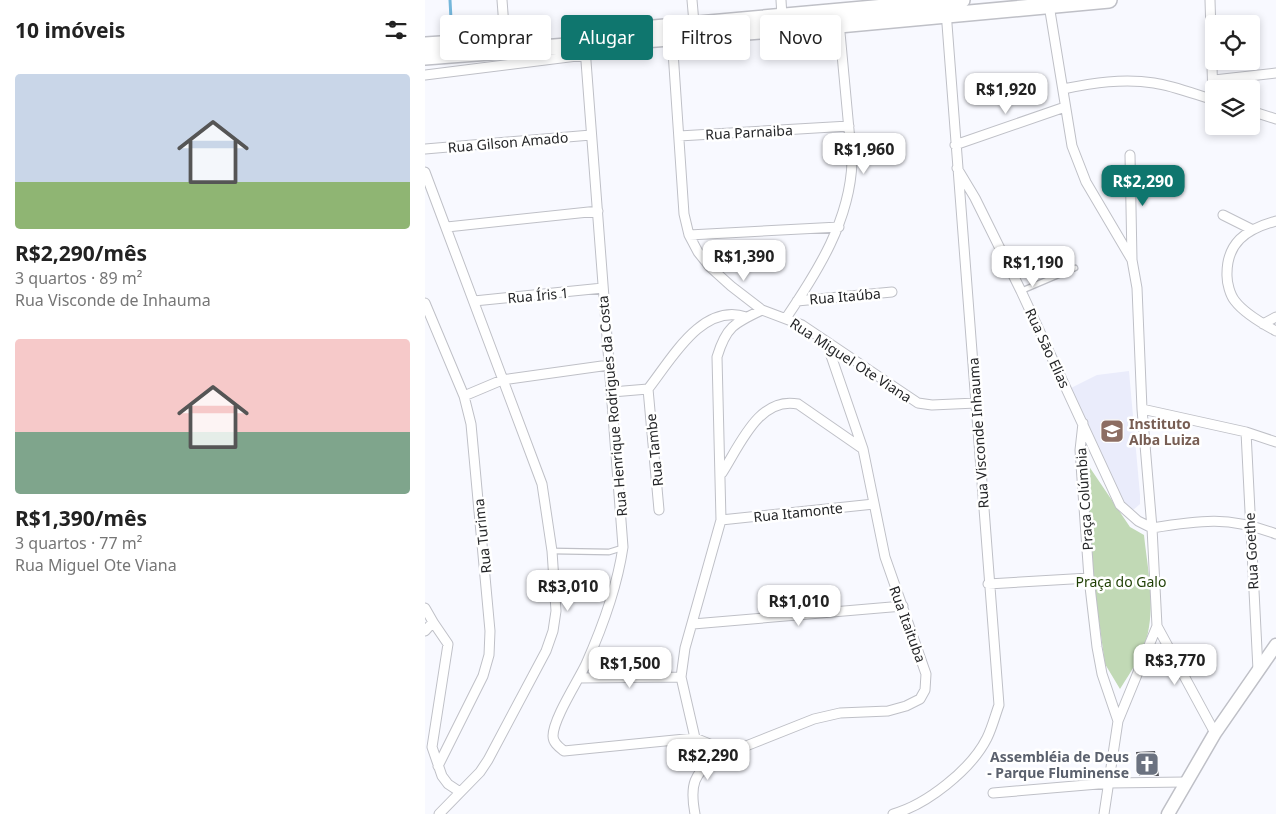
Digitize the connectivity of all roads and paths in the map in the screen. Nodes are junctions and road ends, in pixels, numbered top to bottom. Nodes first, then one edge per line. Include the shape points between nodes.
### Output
1 (502, 0) edge
2 (692, 0) edge
3 (781, 0) edge
4 (962, 0) edge
5 (1109, 0) edge
6 (1211, 0) edge
7 (883, 4) edge
8 (1049, 5) junction
9 (946, 8) junction
10 (503, 15) edge
11 (694, 15) edge
12 (782, 15) edge
13 (841, 17) edge
14 (841, 18) edge
15 (841, 40) edge
16 (440, 44) edge
17 (425, 45) edge
18 (561, 47) edge
19 (561, 50) edge
20 (425, 56) edge
21 (586, 60) edge
22 (674, 60) edge
23 (1276, 74) edge
24 (425, 75) edge
25 (1214, 80) joint
26 (1063, 89) junction
27 (1205, 98) edge
28 (1065, 107) junction
29 (1260, 114) edge
30 (1276, 119) edge
31 (849, 126) junction
32 (591, 135) junction
33 (679, 136) junction
34 (955, 145) junction
35 (425, 149) edge
36 (1130, 155) dead end
37 (957, 168) junction
38 (425, 172) edge
39 (597, 211) junction
40 (1223, 215) dead end
41 (1276, 221) edge
42 (839, 226) junction
43 (447, 227) junction
44 (1251, 229) junction
45 (689, 235) junction
46 (1132, 260) junction
47 (1075, 268) dead end
48 (603, 288) junction
49 (1021, 291) junction
50 (893, 292) dead end
51 (474, 301) junction
52 (797, 301) junction
53 (425, 303) edge
54 (762, 310) junction
55 (747, 317) junction
56 (1276, 317) edge
57 (786, 318) junction
58 (1263, 324) junction
59 (1276, 331) edge
60 (827, 344) junction
61 (609, 365) junction
62 (502, 380) junction
63 (648, 389) junction
64 (612, 392) junction
65 (464, 396) junction
66 (976, 403) junction
67 (1142, 409) junction
68 (1083, 423) junction
69 (1247, 432) junction
70 (1276, 442) edge
71 (863, 449) junction
72 (722, 473) junction
73 (874, 504) junction
74 (659, 510) dead end
75 (721, 520) junction
76 (1250, 524) junction
77 (1152, 528) junction
78 (1276, 534) edge
79 (623, 547) junction
80 (552, 551) junction
81 (1089, 578) junction
82 (988, 584) junction
83 (903, 606) junction
84 (425, 608) edge
85 (433, 622) junction
86 (693, 624) junction
87 (1157, 626) junction
88 (425, 631) edge
89 (1276, 645) edge
90 (1258, 670) junction
91 (681, 677) junction
92 (579, 678) junction
93 (1119, 721) junction
94 (1215, 733) junction
95 (695, 738) junction
96 (722, 749) junction
97 (438, 766) junction
98 (1185, 782) junction
99 (1110, 783) junction
100 (460, 792) junction
101 (993, 793) dead end
102 (439, 814) edge
103 (695, 814) edge
104 (893, 814) edge
105 (1104, 814) edge
106 (1168, 814) edge

1 - 10 street
2 - 11 street
3 - 12 street
4 - 9 main road
5 - 8 main road
6 - 25 street
7 - 9 main road
7 - 13 main road
8 - 9 main road
8 - 26 street
9 - 14 main road
9 - 34 street, Rua Visconde Inhauma
15 - 31 street
16 - 17 main road
18 - 20 main road
19 - 24 street
21 - 32 street, Rua Henrique Rodrigues da Costa
22 - 33 street, Rua Miguel Ote Viana
23 - 25 street
26 - 27 street via 1105,81 1127,81 1155,83
26 - 28 street
28 - 34 street
28 - 46 street via 1072,146 1086,182
29 - 30 street
31 - 33 street, Rua Parnaiba
31 - 42 street via 851,185
32 - 35 street, Rua Gilson Amado
32 - 39 street, Rua Henrique Rodrigues da Costa
33 - 45 street, Rua Miguel Ote Viana via 684,214
34 - 37 street, Rua Visconde Inhauma
36 - 46 street
37 - 49 street, Rua Sāo Elias
37 - 66 street, Rua Visconde Inhauma
38 - 43 street
39 - 43 street
39 - 48 street, Rua Henrique Rodrigues da Costa
40 - 44 street
41 - 44 street
42 - 45 street
42 - 52 street
43 - 51 street
44 - 58 street via 1235,243 1227,261 1227,283 1235,301
45 - 54 street, Rua Miguel Ote Viana via 710,267
46 - 67 street via 1137,288
47 - 49 lane
48 - 51 street, Rua Íris 1
48 - 61 street, Rua Henrique Rodrigues da Costa
49 - 68 street, Rua Sāo Elias
50 - 52 street, Rua Itaúba
51 - 62 street
52 - 57 street
53 - 65 street, Rua Turima
54 - 55 street
54 - 57 street, Rua Miguel Ote Viana
55 - 63 street via 728,314 703,324
55 - 72 street via 731,326 717,357
56 - 58 street
57 - 60 street, Rua Miguel Ote Viana via 802,325
58 - 59 street
60 - 66 street, Rua Miguel Ote Viana via 918,403
60 - 71 street, Rua Itaituba
61 - 62 street
61 - 64 street, Rua Henrique Rodrigues da Costa
62 - 65 street
62 - 80 street via 542,484
63 - 64 street
63 - 74 street, Rua Tambe
64 - 79 street, Rua Henrique Rodrigues da Costa
65 - 97 street, Rua Turima via 471,424 487,587 489,655 483,676
66 - 82 street, Rua Visconde Inhauma
67 - 69 street
67 - 77 street
68 - 77 street, Praça Colúmbia via 1120,505
68 - 81 street, Praça Colúmbia via 1080,450
69 - 70 street
69 - 76 street, Rua Goethe
71 - 72 street via 798,404 787,402 766,409
71 - 73 street, Rua Itaituba
72 - 75 street
73 - 75 street, Rua Itamonte
73 - 83 street, Rua Itaituba via 885,557
75 - 86 street
76 - 77 street via 1204,521
76 - 78 street
76 - 90 street, Rua Goethe
77 - 87 street
79 - 80 lane via 609,552
79 - 92 street, Rua Henrique Rodrigues da Costa via 610,606
80 - 100 street via 556,611 546,651 488,760
81 - 82 street
81 - 93 street, Praça Colúmbia via 1102,674
82 - 104 street, Rua Visconde Inhauma via 999,705 987,738 973,758 927,799
83 - 86 street
83 - 96 street, Rua Itaituba via 926,674 925,690 920,699 888,711 840,713 814,719 746,746
84 - 85 street
85 - 88 street
85 - 97 street via 447,644 432,747
86 - 91 street via 685,648
87 - 93 street
87 - 94 street
89 - 90 main road
90 - 94 main road
91 - 92 street
91 - 95 street
92 - 95 street, Rua Henrique Rodrigues da Costa via 556,723 553,737 556,745 564,751
93 - 99 street
94 - 98 main road
95 - 96 street, Rua Itaituba
96 - 103 street via 696,777 691,788
97 - 100 street via 448,784
98 - 99 street
98 - 106 main road
99 - 101 street
99 - 105 street
100 - 102 street

